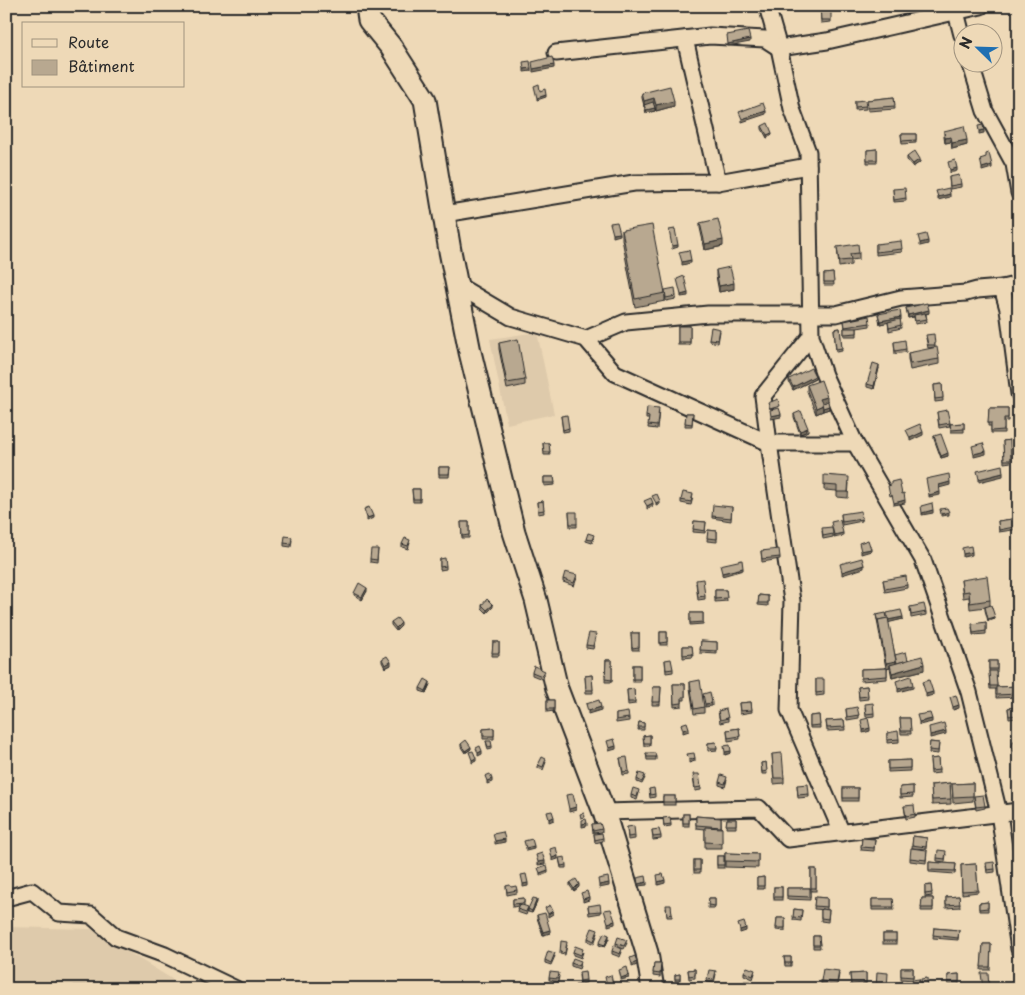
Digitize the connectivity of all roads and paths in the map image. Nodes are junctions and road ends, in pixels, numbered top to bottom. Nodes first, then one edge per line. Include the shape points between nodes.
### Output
1 (367, 6) edge
2 (767, 6) edge
3 (981, 6) edge
4 (956, 12) junction
5 (959, 22) edge
6 (685, 39) junction
7 (779, 48) junction
8 (556, 53) dead end
9 (973, 72) edge
10 (808, 166) junction
11 (718, 182) junction
12 (1019, 193) edge
13 (444, 214) junction
14 (1019, 284) edge
15 (457, 285) junction
16 (1002, 288) junction
17 (810, 315) junction
18 (811, 336) junction
19 (586, 339) junction
20 (1019, 394) edge
21 (769, 443) junction
22 (855, 443) junction
23 (1019, 810) edge
24 (604, 812) junction
25 (999, 813) junction
26 (842, 832) junction
27 (6, 898) edge
28 (1019, 949) edge
29 (236, 989) edge
30 (653, 989) edge

1 - 13 main road via 369,20 391,47 424,100
2 - 7 street
3 - 4 street
4 - 5 street
4 - 7 street via 826,41
6 - 7 street via 710,36 766,39
6 - 8 street
6 - 11 street
7 - 10 street via 792,109 808,152
9 - 12 street via 985,111 1014,164
10 - 11 street
10 - 17 street
11 - 13 street via 634,183
13 - 15 main road
14 - 16 street
15 - 19 street via 511,317
15 - 24 main road via 514,532 536,600 557,689
16 - 17 street via 901,298 836,314
16 - 20 street via 1008,309
17 - 18 street
17 - 19 street via 708,314 626,322
18 - 21 street via 763,396
18 - 22 street via 824,375
19 - 21 street via 615,373
21 - 22 street
21 - 26 street via 792,601 789,710
22 - 25 street via 923,560 969,692
23 - 25 street
24 - 26 street via 759,808 788,839
24 - 30 main road via 647,953
25 - 26 street
25 - 28 street
27 - 29 street via 32,890 59,913 91,915 116,937 165,954

